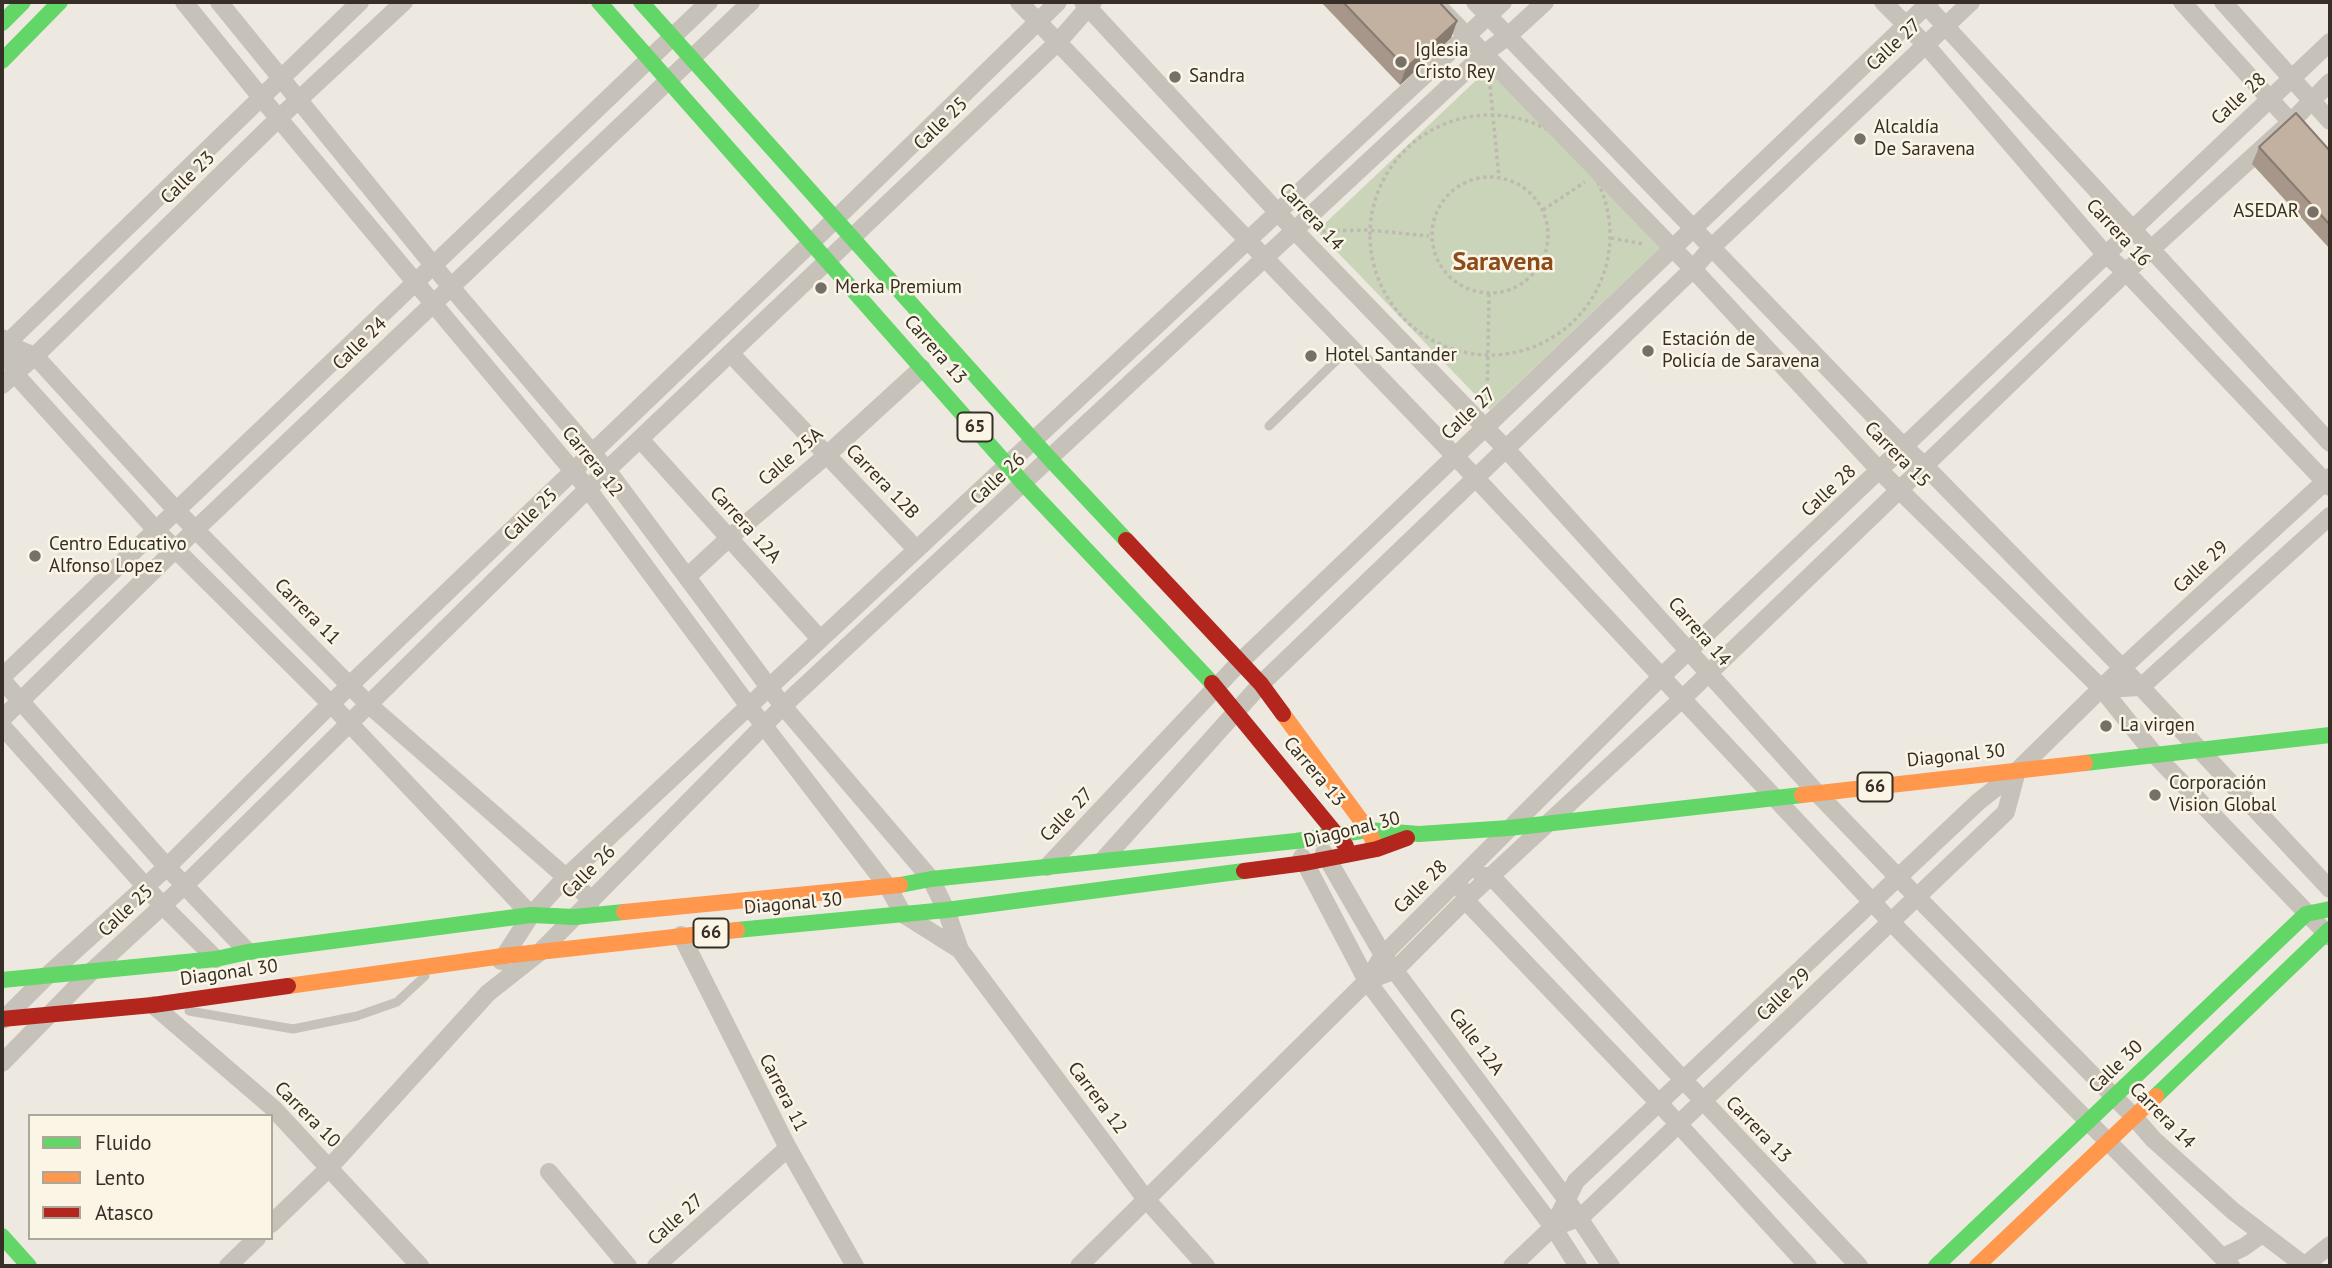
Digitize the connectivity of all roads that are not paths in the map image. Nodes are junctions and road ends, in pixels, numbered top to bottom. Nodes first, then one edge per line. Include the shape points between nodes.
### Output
1 (23, 2) edge
2 (60, 2) edge
3 (184, 2) edge
4 (219, 2) edge
5 (360, 2) edge
6 (404, 2) edge
7 (599, 2) edge
8 (641, 2) edge
9 (709, 2) edge
10 (751, 2) edge
11 (1018, 2) edge
12 (1058, 2) edge
13 (1434, 2) edge
14 (1475, 2) edge
15 (1503, 2) edge
16 (1545, 2) edge
17 (1883, 2) edge
18 (1971, 2) edge
19 (2182, 2) edge
20 (2223, 2) edge
21 (1088, 3) edge
22 (1926, 3) edge
23 (1488, 16) junction
24 (1039, 22) junction
25 (2, 23) edge
26 (1905, 26) junction
27 (1945, 26) junction
28 (1466, 35) junction
29 (1508, 36) junction
30 (672, 37) junction
31 (1058, 41) junction
32 (2330, 42) edge
33 (1925, 44) junction
34 (1485, 52) junction
35 (650, 58) junction
36 (690, 60) junction
37 (2, 61) edge
38 (280, 78) junction
39 (2291, 79) junction
40 (669, 80) junction
41 (2330, 82) edge
42 (260, 96) junction
43 (300, 99) junction
44 (2270, 99) junction
45 (2311, 101) junction
46 (279, 118) junction
47 (2330, 121) edge
48 (2291, 122) junction
49 (2307, 139) edge
50 (1278, 213) junction
51 (835, 218) junction
52 (1694, 228) junction
53 (2132, 229) junction
54 (1295, 232) junction
55 (853, 238) junction
56 (1248, 241) junction
57 (812, 242) junction
58 (1712, 247) junction
59 (1672, 248) junction
60 (2152, 250) junction
61 (2105, 254) junction
62 (1266, 258) junction
63 (828, 260) junction
64 (433, 264) junction
65 (1692, 269) junction
66 (2126, 272) junction
67 (415, 281) junction
68 (452, 287) junction
69 (435, 302) junction
70 (3, 343) edge
71 (1350, 347) junction
72 (730, 353) junction
73 (35, 356) junction
74 (922, 368) junction
75 (8, 379) edge
76 (1269, 426) dead end
77 (1486, 428) junction
78 (640, 439) junction
79 (1034, 440) junction
80 (2330, 443) edge
81 (1903, 446) junction
82 (1506, 449) junction
83 (592, 452) junction
84 (827, 455) junction
85 (1455, 456) junction
86 (1050, 459) junction
87 (1007, 464) junction
88 (1925, 466) junction
89 (573, 470) junction
90 (607, 470) junction
91 (1881, 471) junction
92 (1475, 478) junction
93 (2329, 482) edge
94 (1024, 484) junction
95 (588, 489) junction
96 (1900, 489) junction
97 (176, 510) junction
98 (2330, 516) edge
99 (156, 530) junction
100 (195, 530) junction
101 (729, 538) junction
102 (916, 549) junction
103 (175, 550) junction
104 (687, 578) junction
105 (820, 639) junction
106 (1689, 651) junction
107 (1240, 662) junction
108 (2122, 668) junction
109 (1708, 674) junction
110 (1661, 677) junction
111 (2, 678) edge
112 (1261, 684) junction
113 (350, 685) junction
114 (769, 686) junction
115 (2141, 687) junction
116 (1217, 688) junction
117 (2102, 690) junction
118 (1682, 699) junction
119 (21, 701) junction
120 (331, 704) junction
121 (368, 704) junction
122 (748, 705) junction
123 (783, 706) junction
124 (1236, 713) junction
125 (2, 719) edge
126 (349, 723) junction
127 (765, 724) junction
128 (2, 726) edge
129 (2330, 735) edge
130 (2200, 750) junction
131 (2155, 755) junction
132 (2017, 771) junction
133 (1817, 793) junction
134 (1776, 799) junction
135 (1545, 824) junction
136 (1509, 828) junction
137 (1368, 830) junction
138 (1338, 834) junction
139 (1419, 834) junction
140 (1317, 838) junction
141 (1296, 841) junction
142 (1377, 849) junction
143 (1350, 853) junction
144 (1326, 858) junction
145 (1103, 860) junction
146 (1305, 863) junction
147 (167, 867) junction
148 (1047, 867) junction
149 (1462, 876) junction
150 (1491, 876) junction
151 (566, 877) junction
152 (1899, 877) junction
153 (931, 879) junction
154 (185, 885) junction
155 (146, 886) junction
156 (888, 887) junction
157 (2330, 890) edge
158 (1917, 897) junction
159 (592, 900) junction
160 (1465, 900) junction
161 (1873, 902) junction
162 (162, 905) junction
163 (2330, 908) edge
164 (946, 910) junction
165 (903, 914) junction
166 (2306, 914) junction
167 (531, 915) junction
168 (575, 917) junction
169 (1891, 922) junction
170 (2329, 933) edge
171 (681, 936) junction
172 (960, 950) junction
173 (248, 952) junction
174 (540, 952) junction
175 (1383, 955) junction
176 (503, 957) junction
177 (216, 959) junction
178 (437, 965) junction
179 (94, 969) junction
180 (1395, 970) junction
181 (49, 974) junction
182 (2, 980) edge
183 (1367, 981) junction
184 (488, 993) junction
185 (153, 1005) junction
186 (51, 1014) junction
187 (3, 1020) edge
188 (2, 1063) edge
189 (1683, 1082) junction
190 (2114, 1097) junction
191 (1703, 1102) junction
192 (1659, 1103) junction
193 (2134, 1117) junction
194 (2089, 1122) junction
195 (1678, 1125) junction
196 (2110, 1141) junction
197 (788, 1148) junction
198 (329, 1168) junction
199 (549, 1172) dead end
200 (1145, 1198) junction
201 (1567, 1200) junction
202 (1580, 1218) junction
203 (273, 1222) edge
204 (1553, 1227) junction
205 (2262, 1234) junction
206 (2, 1236) edge
207 (255, 1240) edge
208 (2330, 1245) edge
209 (15, 1251) junction
210 (2227, 1262) edge
211 (2, 1264) edge
212 (29, 1266) edge
213 (228, 1266) edge
214 (421, 1266) edge
215 (628, 1266) edge
216 (656, 1266) edge
217 (855, 1266) edge
218 (1079, 1266) edge
219 (1206, 1266) edge
220 (1512, 1266) edge
221 (1578, 1266) edge
222 (1611, 1266) edge
223 (1808, 1266) edge
224 (1859, 1266) edge
225 (1936, 1266) edge
226 (1977, 1266) edge
227 (2304, 1266) edge

1 - 25 main road
2 - 37 main road
3 - 42 street, Carrera 12
4 - 38 street, Carrera 12
5 - 38 street, Calle 23
6 - 43 street, Calle 23
7 - 35 main road, Carrera 13 / 65
8 - 30 main road, Carrera 13 / 65
9 - 30 street, Calle 24
10 - 36 street, Calle 24
11 - 24 street
12 - 24 street, Calle 25
13 - 28 street, Carrera 15
14 - 23 street, Carrera 15
15 - 23 street, Calle 26
16 - 29 street, Calle 26
17 - 26 street, Carrera 16
18 - 27 street, Calle 27
19 - 44 street
20 - 39 street
21 - 31 street, Calle 25
21 - 50 street, Carrera 14
22 - 26 street, Calle 27
22 - 27 street, Carrera 16
23 - 28 street, Calle 26
23 - 29 street, Carrera 15
24 - 31 street
24 - 51 street, Calle 25
26 - 33 street, Carrera 16
26 - 52 street, Calle 27
27 - 33 street, Calle 27
27 - 53 street, Carrera 16
28 - 34 street, Carrera 15
28 - 50 street, Calle 26
29 - 34 street, Calle 26
29 - 52 street, Carrera 15
30 - 35 street, Calle 24
30 - 36 main road, Carrera 13 / 65
31 - 55 street, Calle 25
31 - 56 street
32 - 39 street, Calle 28
33 - 58 street, Calle 27
33 - 61 street, Carrera 16
34 - 54 street, Calle 26
34 - 59 street, Carrera 15
35 - 40 main road, Carrera 13 / 65
35 - 64 street, Calle 24
36 - 40 street, Calle 24
36 - 51 main road, Carrera 13 / 65
38 - 42 street, Calle 23
38 - 43 street, Carrera 12
39 - 44 street, Calle 28
39 - 45 street
40 - 57 main road, Carrera 13 / 65
40 - 68 street, Calle 24
41 - 45 street, Calle 28
42 - 46 street, Carrera 12
42 - 70 street, Calle 23
43 - 46 street, Calle 23
43 - 64 street, Carrera 12
44 - 48 street
44 - 53 street, Calle 28
45 - 47 street
45 - 48 street, Calle 28
46 - 67 street, Carrera 12
46 - 73 street, Calle 23
48 - 49 street
48 - 60 street, Calle 28
50 - 54 street, Carrera 14
50 - 56 street, Calle 26
51 - 55 main road, Carrera 13 / 65
51 - 57 street, Calle 25
52 - 58 street, Carrera 15
52 - 59 street, Calle 27
53 - 60 street, Carrera 16
53 - 61 street, Calle 28
54 - 62 street, Calle 26
54 - 77 street, Carrera 14
55 - 63 street, Calle 25
55 - 79 main road, Carrera 13 / 65
56 - 62 street
56 - 79 street, Calle 26
57 - 63 main road, Carrera 13 / 65
57 - 83 street, Calle 25
58 - 65 street, Calle 27
58 - 81 street, Carrera 15
59 - 65 street, Carrera 15
59 - 77 street, Calle 27
60 - 66 street, Calle 28
60 - 80 street, Carrera 16
61 - 66 street, Carrera 16
61 - 81 street, Calle 28
62 - 71 street
62 - 86 street, Calle 26
63 - 72 street, Calle 25
63 - 74 main road, Carrera 13 / 65
64 - 67 street, Calle 24
64 - 68 street, Carrera 12
65 - 82 street, Calle 27
65 - 91 street, Carrera 15
66 - 88 street, Calle 28
66 - 93 street, Carrera 16
67 - 69 street, Carrera 12
67 - 97 street, Calle 24
68 - 69 street, Calle 24
68 - 83 street, Carrera 12
69 - 89 street, Carrera 12
69 - 100 street, Calle 24
70 - 73 street, Carrera 11
70 - 75 street
71 - 76 lane
71 - 85 street
72 - 78 street, Calle 25
72 - 84 street, Carrera 12B
73 - 75 street, Calle 23
73 - 97 street, Carrera 11
74 - 84 street, Calle 25A
74 - 87 main road, Carrera 13 / 65
75 - 99 street
77 - 82 street, Carrera 14
77 - 85 street, Calle 27
78 - 90 street, Calle 25
78 - 101 street, Carrera 12A
79 - 86 main road, Carrera 13 / 65
79 - 87 street, Calle 26
81 - 88 street, Carrera 15
81 - 91 street, Calle 28
82 - 92 street, Calle 27
82 - 106 street, Carrera 14
83 - 89 street, Calle 25
83 - 90 street, Carrera 12
84 - 101 street, Calle 25A
84 - 102 street, Carrera 12B
85 - 92 street
85 - 107 street, Calle 27
86 - 94 street, Calle 26
86 - 107 main road, Carrera 13 / 65
87 - 94 main road, Carrera 13 / 65
87 - 102 street, Calle 26
88 - 96 street, Calle 28
88 - 108 street, Carrera 15
89 - 95 street, Carrera 12
89 - 113 street, Calle 25
90 - 95 street, Calle 25
90 - 104 street, Carrera 12
91 - 96 street, Carrera 15
91 - 106 street, Calle 28
92 - 110 street
92 - 112 street, Calle 27
93 - 108 street, Calle 29
94 - 116 main road, Carrera 13 / 65
94 - 123 street, Calle 26
95 - 121 street, Calle 25
95 - 122 street, Carrera 12
96 - 109 street, Calle 28
96 - 117 street, Carrera 15
97 - 99 street, Calle 24
97 - 100 street, Carrera 11
98 - 115 street
99 - 103 street
99 - 111 street, Calle 24
100 - 103 street, Calle 24
100 - 113 street, Carrera 11
101 - 104 street, Calle 25A
101 - 105 street, Carrera 12A
102 - 105 street, Calle 26
103 - 119 street, Calle 24
103 - 120 street
104 - 114 street, Carrera 12
105 - 114 street, Calle 26
106 - 109 street, Carrera 14
106 - 110 street, Calle 28
107 - 112 main road, Carrera 13 / 65
107 - 116 street, Calle 27
108 - 115 street, Carrera 15
108 - 117 street, Calle 29
109 - 118 street, Calle 28
109 - 133 street, Carrera 14
110 - 118 street
110 - 136 street, Calle 28
111 - 119 street
112 - 124 street, Calle 27
112 - 137 main road, Carrera 13 / 65
113 - 120 street, Calle 25
113 - 121 street, Carrera 11
114 - 122 street, Calle 26
114 - 123 street, Carrera 12
115 - 117 street
115 - 130 street, Carrera 15
116 - 124 main road, Carrera 13 / 65
116 - 148 street, Calle 27
117 - 131 street, Carrera 15
117 - 132 street, Calle 29
118 - 134 street
118 - 135 street, Calle 28
119 - 125 street, Calle 24
119 - 147 street
120 - 126 street
120 - 147 street, Calle 25
121 - 126 street, Calle 25
121 - 151 street, Carrera 11
122 - 127 street, Carrera 12
122 - 151 street, Calle 26
123 - 127 street, Calle 26
123 - 153 street, Carrera 12
124 - 138 main road, Carrera 13 / 65
124 - 145 street, Calle 27
126 - 154 street, Calle 25
126 - 167 street
127 - 156 street, Carrera 12
127 - 159 street, Calle 26
128 - 155 street
129 - 130 main road, Diagonal 30 / 66
130 - 131 main road, Diagonal 30 / 66
130 - 157 street, Carrera 15
131 - 132 main road, Diagonal 30 / 66
131 - 166 street, Carrera 15
132 - 133 main road, Diagonal 30 / 66
132 - 152 street, Calle 29
132 - 158 street, Calle 29 via 2006,812
133 - 134 main road, Diagonal 30 / 66
133 - 152 street, Carrera 14
134 - 135 main road, Diagonal 30 / 66
134 - 161 street
135 - 136 main road, Diagonal 30 / 66
135 - 150 street, Calle 28
136 - 139 main road, Diagonal 30 / 66
136 - 149 street, Calle 28
137 - 138 main road, Diagonal 30 / 66
137 - 139 main road, Diagonal 30 / 66
137 - 142 main road, Carrera 13 / 65
138 - 140 main road, Diagonal 30 / 66
138 - 143 main road, Carrera 13 / 65
139 - 142 main road, Diagonal 30 / 66
140 - 141 main road, Diagonal 30 / 66
140 - 144 street, Calle 12A
141 - 145 main road, Diagonal 30 / 66
141 - 146 street
142 - 143 main road, Diagonal 30 / 66
143 - 144 main road, Diagonal 30 / 66
144 - 146 main road, Diagonal 30 / 66
144 - 175 street, Calle 12A
145 - 148 main road, Diagonal 30 / 66
146 - 164 main road, Diagonal 30 / 66
146 - 183 street
147 - 154 street
147 - 155 street, Calle 25
148 - 153 main road, Diagonal 30 / 66
149 - 150 street
149 - 160 street
149 - 175 street, Calle 28
150 - 160 street, Calle 28
150 - 189 street, Carrera 13
151 - 159 street, Carrera 11
151 - 167 street, Calle 26
152 - 158 street, Carrera 14
152 - 161 street, Calle 29
153 - 156 main road, Diagonal 30 / 66
153 - 164 street, Carrera 12
154 - 162 street, Calle 25
154 - 173 street
155 - 162 street
155 - 181 street, Calle 25
156 - 165 street, Carrera 12
156 - 168 main road, Diagonal 30 / 66
158 - 169 street, Calle 29
158 - 190 street, Carrera 14
159 - 168 street, Calle 26
160 - 180 street, Calle 28
160 - 192 street
161 - 169 street
161 - 189 street, Calle 29
162 - 177 street
162 - 179 street, Calle 25
163 - 166 main road, Calle 30
164 - 165 main road, Diagonal 30 / 66
164 - 172 street, Carrera 12
165 - 171 main road, Diagonal 30 / 66
165 - 172 street, Carrera 12
166 - 170 street, Carrera 15
166 - 190 main road, Calle 30
167 - 168 main road, Diagonal 30 / 66
167 - 173 main road, Diagonal 30 / 66
167 - 176 street, Calle 26
168 - 174 street, Calle 26
169 - 191 street, Calle 29
169 - 194 street
170 - 193 main road
171 - 174 main road, Diagonal 30 / 66
171 - 197 street, Carrera 11
172 - 200 street, Carrera 12
173 - 177 main road, Diagonal 30 / 66
174 - 176 main road, Diagonal 30 / 66
174 - 184 street, Calle 26
175 - 180 street, Calle 12A
175 - 183 street, Calle 28
176 - 178 main road, Diagonal 30 / 66
176 - 184 street, Calle 26
177 - 179 main road, Diagonal 30 / 66
178 - 185 main road, Diagonal 30 / 66
178 - 185 lane via 397,1002 293,1030
179 - 181 main road, Diagonal 30 / 66
179 - 186 street, Calle 25
180 - 183 street, Calle 28
180 - 201 street, Calle 12A
181 - 182 main road, Diagonal 30 / 66
181 - 187 street, Calle 25
183 - 200 street, Calle 28
183 - 204 street
184 - 198 street, Calle 26
185 - 186 main road, Diagonal 30 / 66
185 - 198 street, Carrera 10 via 273,1108
186 - 187 main road, Diagonal 30 / 66
186 - 188 street, Calle 25
189 - 191 street, Carrera 13
189 - 192 street, Calle 29
190 - 193 street, Carrera 14
190 - 194 main road, Calle 30
191 - 195 street, Calle 29
191 - 224 street, Carrera 13
192 - 195 street
192 - 201 street, Calle 29 via 1576,1181
193 - 196 main road
193 - 205 street, Carrera 14
194 - 196 street
194 - 225 main road, Calle 30
195 - 202 street, Calle 29
195 - 223 street
196 - 210 street
196 - 226 main road
197 - 216 street, Calle 27
197 - 217 street, Carrera 11
198 - 203 street, Calle 26
198 - 214 street, Carrera 10
199 - 215 street
200 - 218 street, Calle 28
200 - 219 street, Carrera 12
201 - 202 street, Calle 12A
201 - 204 street, Calle 29
202 - 204 street, Calle 29
202 - 222 street, Calle 12A
204 - 220 street, Calle 29
204 - 221 street
205 - 210 street
205 - 227 street, Carrera 14
206 - 209 main road
207 - 213 street
208 - 227 street
209 - 211 street
209 - 212 main road

